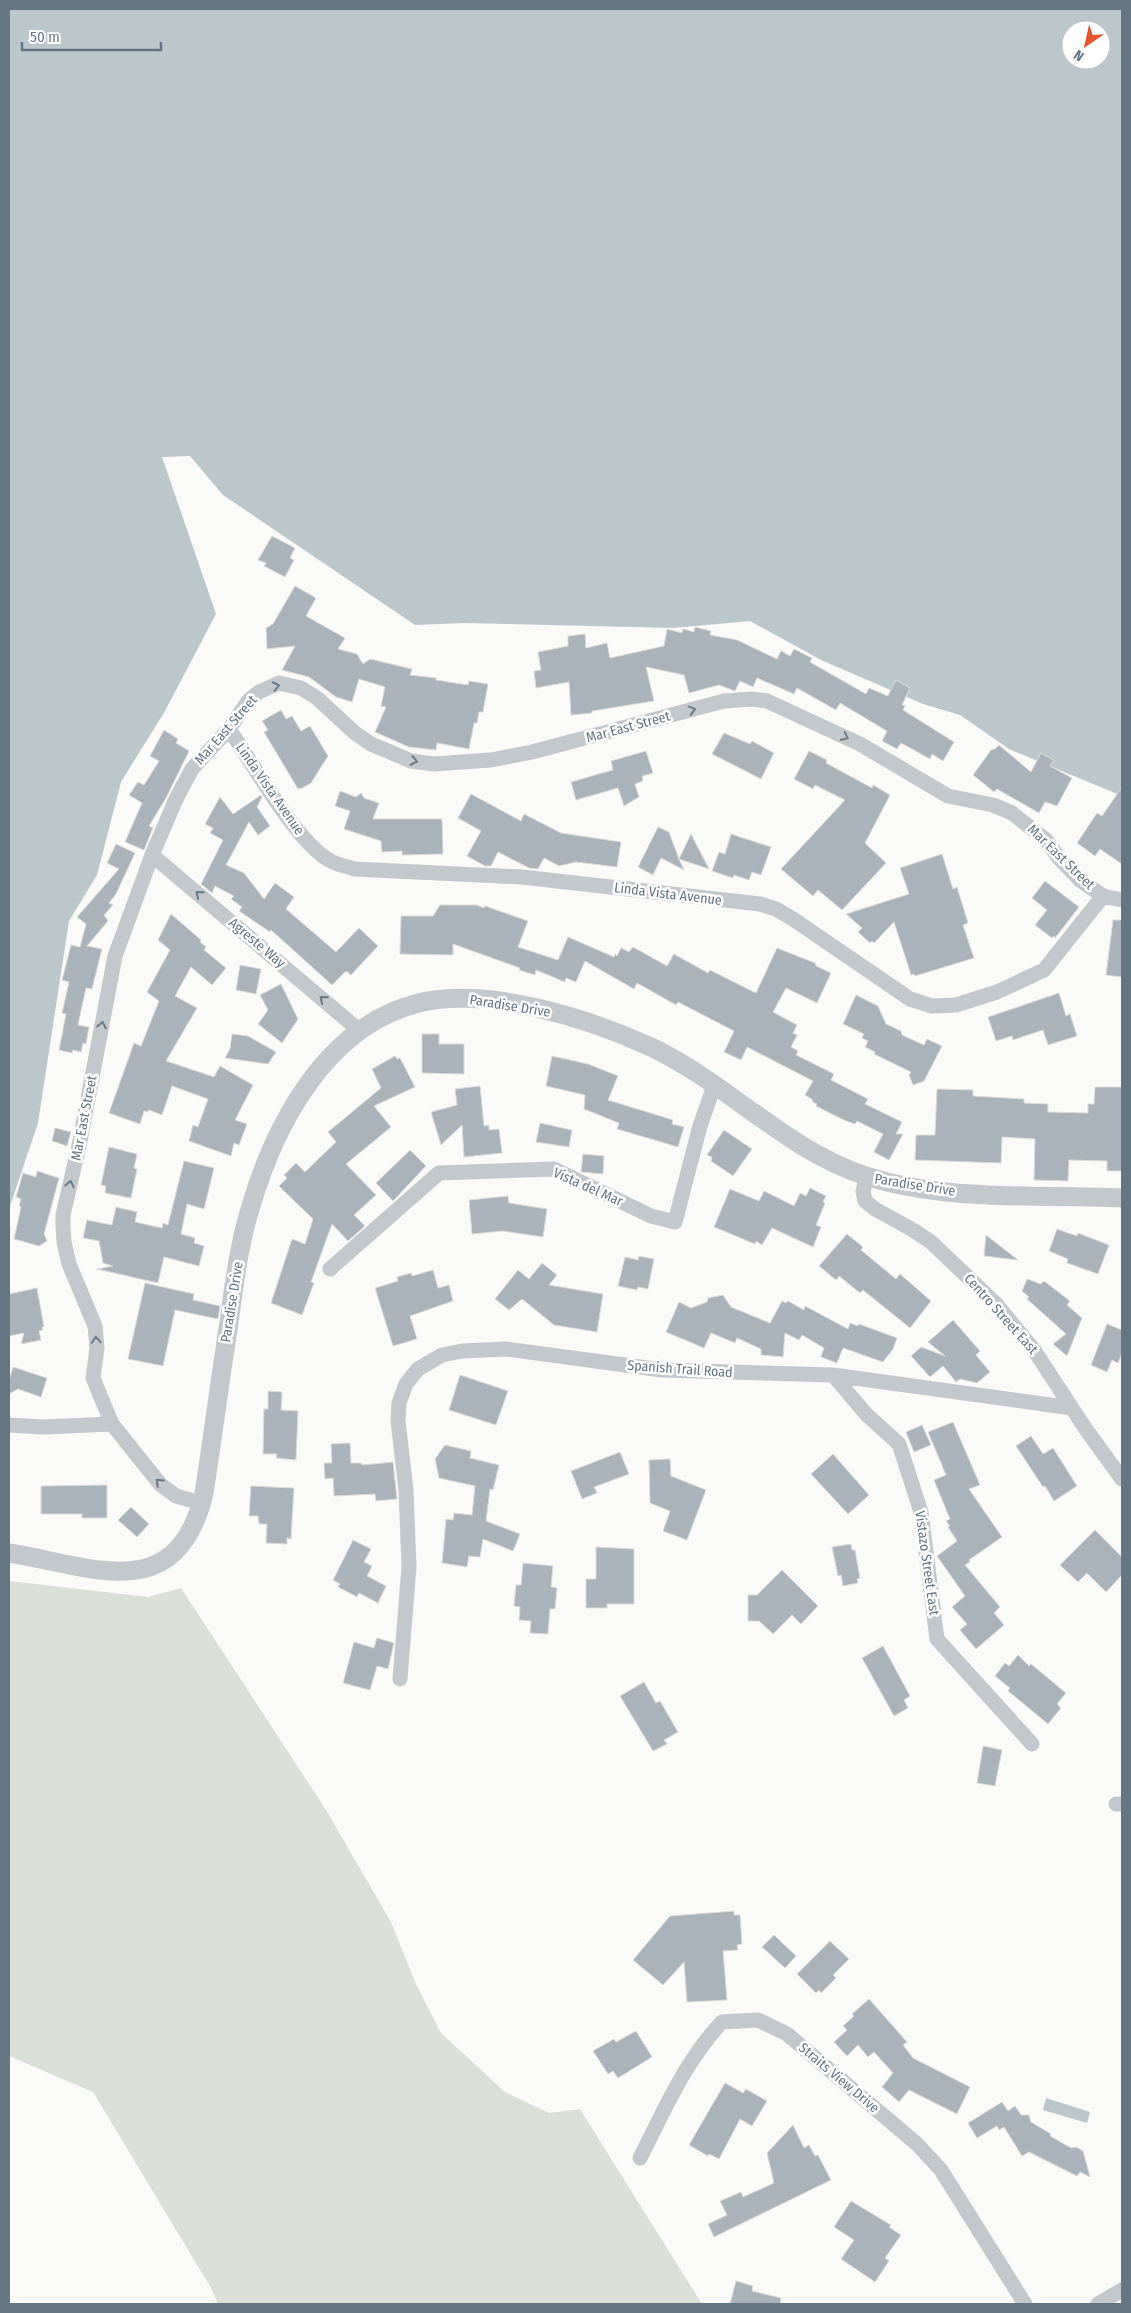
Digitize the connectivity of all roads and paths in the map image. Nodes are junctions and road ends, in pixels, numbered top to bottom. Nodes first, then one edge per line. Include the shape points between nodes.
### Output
1 (229, 729) junction
2 (152, 855) junction
3 (1103, 896) junction
4 (1122, 900) edge
5 (360, 1031) junction
6 (715, 1083) junction
7 (867, 1176) junction
8 (1122, 1198) edge
9 (330, 1269) dead end
10 (833, 1375) junction
11 (1072, 1408) junction
12 (112, 1424) junction
13 (9, 1425) edge
14 (1122, 1479) edge
15 (201, 1503) junction
16 (9, 1553) edge
17 (400, 1679) dead end
18 (1032, 1744) dead end
19 (640, 2158) dead end
20 (1122, 2290) edge
21 (1024, 2304) edge
22 (1098, 2304) edge

1 - 2 street, Mar East Street via 192,769
1 -> 3 street, Mar East Street via 259,692 279,684 289,684 317,698 354,733 391,753 411,761 462,763 532,752 724,701 767,701 860,744 948,796 993,805 1012,813 1046,840 1080,880
1 - 3 street, Linda Vista Avenue via 297,830 330,861 354,869 522,877 760,904 792,919 910,999 932,1006 956,1004 997,992 1044,970
5 -> 2 street, Agreste Way
12 -> 2 street, Mar East Street via 93,1378 97,1348 95,1326 69,1264 63,1215 115,956
3 - 4 street, Mar East Street
5 - 6 street, Paradise Drive via 389,1014 416,1004 456,998 495,1001 547,1011 614,1031 670,1056
5 - 15 street, Paradise Drive via 328,1060 300,1097 275,1141 255,1192 238,1262
6 - 7 street, Paradise Drive via 812,1152
6 - 9 street, Vista del Mar via 700,1126 675,1222 651,1216 554,1169 438,1173
7 - 8 street, Paradise Drive via 904,1185 965,1192
7 - 11 street, Centro Street East via 863,1191 865,1201 926,1239 982,1290 1034,1350
10 - 11 street, Spanish Trail Road
10 - 17 street, Spanish Trail Road via 662,1370 506,1349 442,1355 418,1369 402,1393 398,1421 406,1490 409,1568
10 - 18 street, Vistazo Street East via 866,1414 899,1444 921,1512 937,1639
11 - 14 street, Centro Street East
12 - 13 street
15 -> 12 street, Mar East Street via 176,1496 160,1484
15 - 16 street, Paradise Drive via 194,1524 179,1548 159,1563 141,1570 102,1571
19 - 21 street, Straits View Drive via 676,2086 703,2042 722,2022 758,2020 787,2034 941,2170
20 - 22 street

